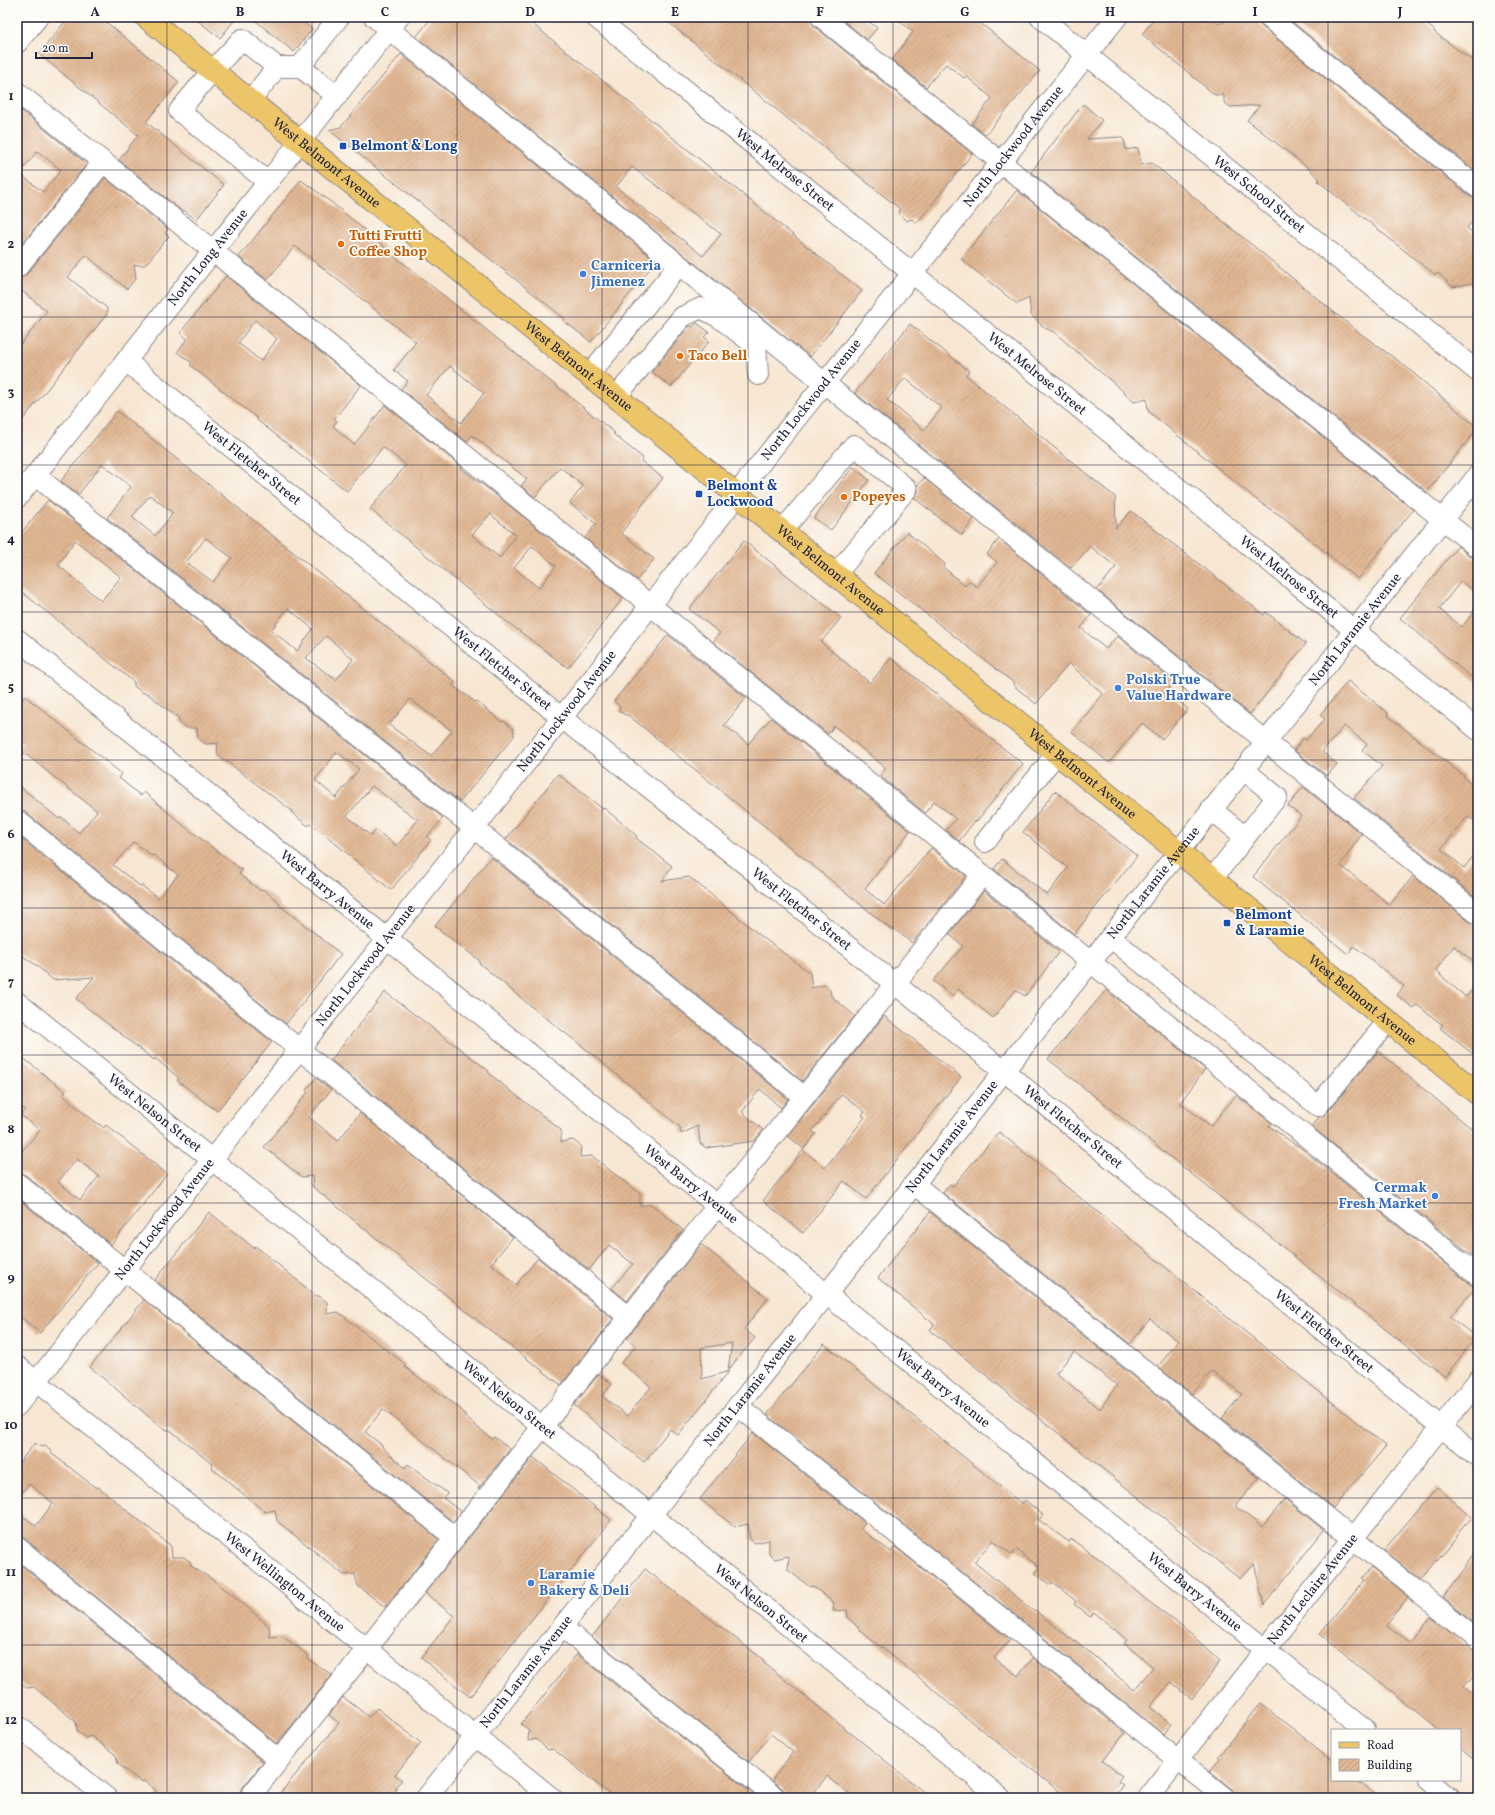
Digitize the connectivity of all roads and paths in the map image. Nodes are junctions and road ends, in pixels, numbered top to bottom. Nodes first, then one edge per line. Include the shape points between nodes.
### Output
1 (38, 17) edge
2 (146, 17) edge
3 (339, 17) edge
4 (374, 17) edge
5 (595, 17) edge
6 (821, 17) edge
7 (1040, 17) edge
8 (1117, 17) edge
9 (1268, 17) edge
10 (394, 23) edge
11 (17, 43) edge
12 (1087, 55) junction
13 (277, 67) junction
14 (300, 67) junction
15 (212, 71) junction
16 (17, 92) edge
17 (337, 96) junction
18 (250, 101) junction
19 (300, 142) junction
20 (103, 162) junction
21 (1001, 163) junction
22 (268, 182) junction
23 (1478, 188) edge
24 (213, 251) junction
25 (678, 265) junction
26 (17, 268) edge
27 (912, 273) junction
28 (126, 361) junction
29 (1478, 372) edge
30 (589, 375) junction
31 (758, 375) dead end
32 (824, 383) junction
33 (616, 397) junction
34 (35, 475) junction
35 (1478, 475) edge
36 (737, 495) junction
37 (17, 498) edge
38 (1443, 519) junction
39 (782, 531) junction
40 (1478, 548) edge
41 (836, 574) junction
42 (651, 606) junction
43 (1354, 630) junction
44 (17, 639) edge
45 (562, 718) junction
46 (1478, 730) edge
47 (1265, 741) junction
48 (1057, 753) junction
49 (1243, 769) junction
50 (1211, 809) junction
51 (17, 820) edge
52 (474, 828) junction
53 (1245, 837) junction
54 (984, 842) dead end
55 (1178, 851) junction
56 (982, 875) junction
57 (1212, 879) junction
58 (1478, 914) edge
59 (1110, 937) junction
60 (387, 939) junction
61 (1090, 962) junction
62 (894, 984) junction
63 (17, 1002) edge
64 (1388, 1021) junction
65 (300, 1049) junction
66 (1004, 1071) junction
67 (1478, 1094) edge
68 (804, 1097) junction
69 (212, 1160) junction
70 (17, 1183) edge
71 (914, 1184) junction
72 (717, 1206) junction
73 (125, 1270) junction
74 (1478, 1276) edge
75 (826, 1294) junction
76 (629, 1318) junction
77 (17, 1366) edge
78 (1478, 1380) edge
79 (36, 1382) junction
80 (17, 1406) edge
81 (738, 1406) junction
82 (544, 1427) junction
83 (1441, 1427) junction
84 (1478, 1457) edge
85 (652, 1515) junction
86 (455, 1538) junction
87 (1353, 1538) junction
88 (17, 1547) edge
89 (562, 1627) junction
90 (1478, 1640) edge
91 (367, 1649) junction
92 (1265, 1649) junction
93 (17, 1725) edge
94 (1364, 1729) edge
95 (476, 1736) junction
96 (279, 1760) junction
97 (1178, 1760) junction
98 (1428, 1781) edge
99 (107, 1798) edge
100 (249, 1798) edge
101 (426, 1798) edge
102 (552, 1798) edge
103 (776, 1798) edge
104 (1000, 1798) edge
105 (1148, 1798) edge
106 (1225, 1798) edge
107 (1450, 1798) edge

1 - 11 street
2 - 15 main road, West Belmont Avenue
3 - 14 street
4 - 10 street
5 - 27 street, West Melrose Street
6 - 21 street
7 - 12 street, West School Street
8 - 12 street, North Lockwood Avenue
9 - 23 street
10 - 17 street, North Long Avenue
10 - 25 street
12 - 21 street, North Lockwood Avenue
12 - 29 street, West School Street
13 - 14 street
13 - 15 street via 242,39
13 - 18 street
14 - 17 street
15 - 18 main road, West Belmont Avenue
15 - 22 street via 179,111
16 - 20 street
17 - 19 street, North Long Avenue
18 - 19 main road, West Belmont Avenue
19 - 22 street, North Long Avenue
19 - 30 main road, West Belmont Avenue
20 - 24 street
20 - 26 street
21 - 27 street, North Lockwood Avenue
21 - 38 street
22 - 24 street, North Long Avenue
24 - 28 street, North Long Avenue
24 - 42 street
25 - 30 street
25 - 32 street
27 - 32 street, North Lockwood Avenue
27 - 43 street, West Melrose Street
28 - 34 street, North Long Avenue
28 - 45 street, West Fletcher Street
30 - 33 main road, West Belmont Avenue
31 - 33 street via 756,346 720,318 701,308 682,317
32 - 36 street, North Lockwood Avenue
32 - 47 street
33 - 36 main road, West Belmont Avenue
34 - 37 street, North Long Avenue
34 - 52 street
35 - 38 street, North Laramie Avenue
36 - 39 main road, West Belmont Avenue
36 - 42 street, North Lockwood Avenue
38 - 40 street
38 - 43 street, North Laramie Avenue
39 - 41 main road, West Belmont Avenue
39 - 41 street via 803,505 860,450 907,489
41 - 48 main road, West Belmont Avenue
42 - 45 street, North Lockwood Avenue
42 - 56 street
43 - 46 street, West Melrose Street
43 - 47 street, North Laramie Avenue
44 - 60 street, West Barry Avenue
45 - 52 street, North Lockwood Avenue
45 - 62 street, West Fletcher Street
47 - 49 street, North Laramie Avenue
47 - 58 street
48 - 54 street
48 - 55 main road, West Belmont Avenue
49 - 50 street, North Laramie Avenue
49 - 53 street via 1277,797
50 - 53 street
50 - 55 street, North Laramie Avenue
51 - 65 street
52 - 60 street, North Lockwood Avenue
52 - 68 street
53 - 57 street
55 - 57 main road, West Belmont Avenue
55 - 59 street, North Laramie Avenue
56 - 61 street
56 - 62 street
57 - 64 main road, West Belmont Avenue
59 - 61 street, North Laramie Avenue
59 - 64 street via 1318,1106
60 - 65 street, North Lockwood Avenue
60 - 72 street, West Barry Avenue
61 - 66 street, North Laramie Avenue
61 - 74 street
62 - 66 street, West Fletcher Street
62 - 68 street
63 - 69 street, West Nelson Street
64 - 67 main road, West Belmont Avenue
65 - 69 street, North Lockwood Avenue
65 - 76 street
66 - 71 street, North Laramie Avenue
66 - 83 street, West Fletcher Street
68 - 72 street
69 - 73 street, North Lockwood Avenue
69 - 82 street, West Nelson Street
70 - 73 street
71 - 75 street, North Laramie Avenue
71 - 87 street
72 - 75 street, West Barry Avenue
72 - 76 street
73 - 79 street, North Lockwood Avenue
73 - 86 street
75 - 81 street, North Laramie Avenue
75 - 92 street, West Barry Avenue
76 - 82 street
77 - 79 street, West Wellington Avenue
78 - 83 street, North Leclaire Avenue
79 - 80 street, North Lockwood Avenue
79 - 91 street, West Wellington Avenue
81 - 85 street, North Laramie Avenue
81 - 97 street
82 - 85 street, West Nelson Street
82 - 86 street
83 - 84 street, West Fletcher Street
83 - 87 street, North Leclaire Avenue
85 - 89 street, North Laramie Avenue
85 - 104 street, West Nelson Street
86 - 91 street
87 - 90 street
87 - 92 street, North Leclaire Avenue
88 - 96 street
89 - 95 street, North Laramie Avenue
89 - 103 street
91 - 95 street, West Wellington Avenue
91 - 96 street
92 - 94 street, West Barry Avenue
92 - 97 street, North Leclaire Avenue
93 - 99 street
95 - 101 street, North Laramie Avenue
95 - 102 street, West Wellington Avenue
96 - 100 street
97 - 105 street, North Leclaire Avenue
97 - 106 street
98 - 107 street

